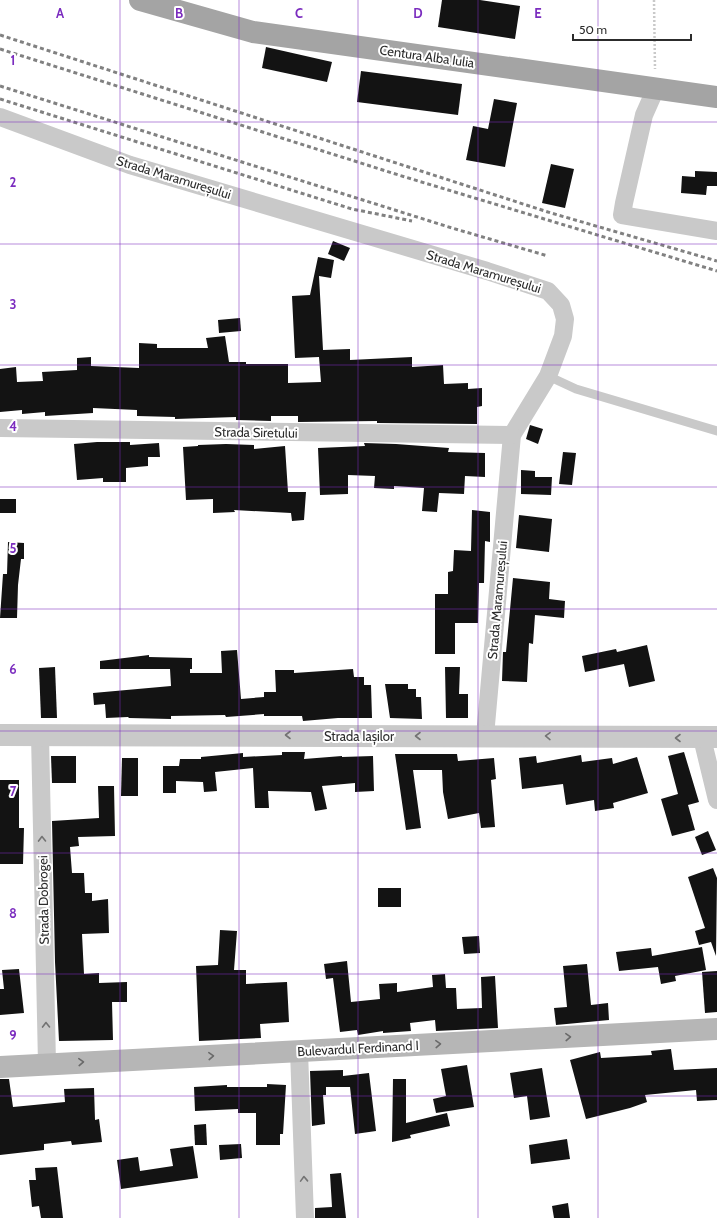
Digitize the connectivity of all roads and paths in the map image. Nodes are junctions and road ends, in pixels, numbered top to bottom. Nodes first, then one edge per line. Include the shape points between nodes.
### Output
1 (140, 0) edge
2 (654, 0) edge
3 (656, 88) junction
4 (717, 97) edge
5 (0, 117) edge
6 (717, 231) edge
7 (548, 376) junction
8 (0, 428) edge
9 (717, 432) edge
10 (512, 435) junction
11 (0, 735) edge
12 (40, 735) junction
13 (485, 736) junction
14 (710, 738) edge
15 (717, 800) edge
16 (717, 1030) edge
17 (300, 1051) junction
18 (47, 1064) junction
19 (0, 1067) edge
20 (305, 1218) edge

1 - 3 main road, Centura Alba Iulia via 253,32
2 - 3 path
3 - 4 main road, Centura Alba Iulia
3 - 6 street via 644,115 622,215
5 - 7 street, Strada Maramureșului via 130,165 548,291 561,305 565,319 563,336
7 - 9 lane via 576,389
7 - 10 street, Strada Maramureșului
8 - 10 street, Strada Siretului
10 - 13 street, Strada Maramureșului
11 - 12 street, Strada Iașilor
13 -> 12 street, Strada Iașilor
18 -> 12 street, Strada Dobrogei
14 -> 13 street, Strada Iașilor
14 - 15 street
17 -> 16 main road, Bulevardul Ferdinand I
18 -> 17 main road, Bulevardul Ferdinand I
20 -> 17 street
18 - 19 main road, Bulevardul Ferdinand I

